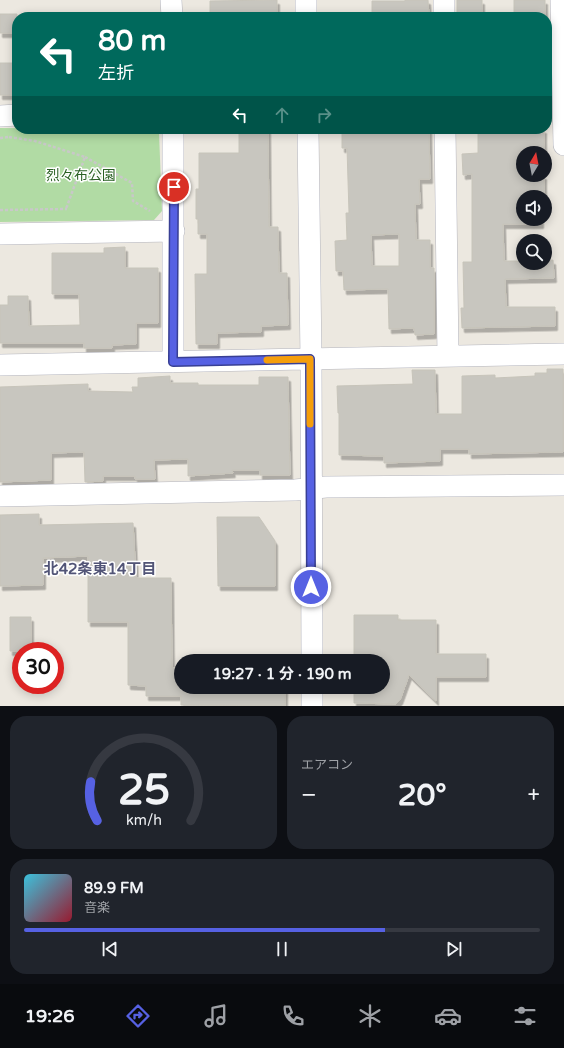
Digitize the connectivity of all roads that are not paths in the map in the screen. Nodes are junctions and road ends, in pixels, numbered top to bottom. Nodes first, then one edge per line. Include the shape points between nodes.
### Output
1 (171, 0) edge
2 (306, 0) edge
3 (444, 0) edge
4 (561, 0) edge
5 (172, 12) edge
6 (306, 12) edge
7 (444, 12) edge
8 (0, 116) edge
9 (12, 116) edge
10 (173, 134) edge
11 (308, 134) edge
12 (446, 134) edge
13 (564, 145) edge
14 (174, 231) junction
15 (0, 234) edge
16 (564, 354) edge
17 (448, 356) junction
18 (310, 359) junction
19 (173, 362) junction
20 (0, 365) edge
21 (564, 485) edge
22 (311, 488) junction
23 (0, 496) edge
24 (312, 654) edge
25 (312, 694) edge
26 (312, 706) edge

1 - 5 street
2 - 6 street
3 - 7 street
4 - 13 street
8 - 9 street
10 - 14 street
11 - 18 street
12 - 17 street
14 - 15 street
14 - 19 street
16 - 17 street
17 - 18 street
18 - 19 street
18 - 22 street
19 - 20 street
21 - 22 street
22 - 23 street
22 - 24 street
25 - 26 street

